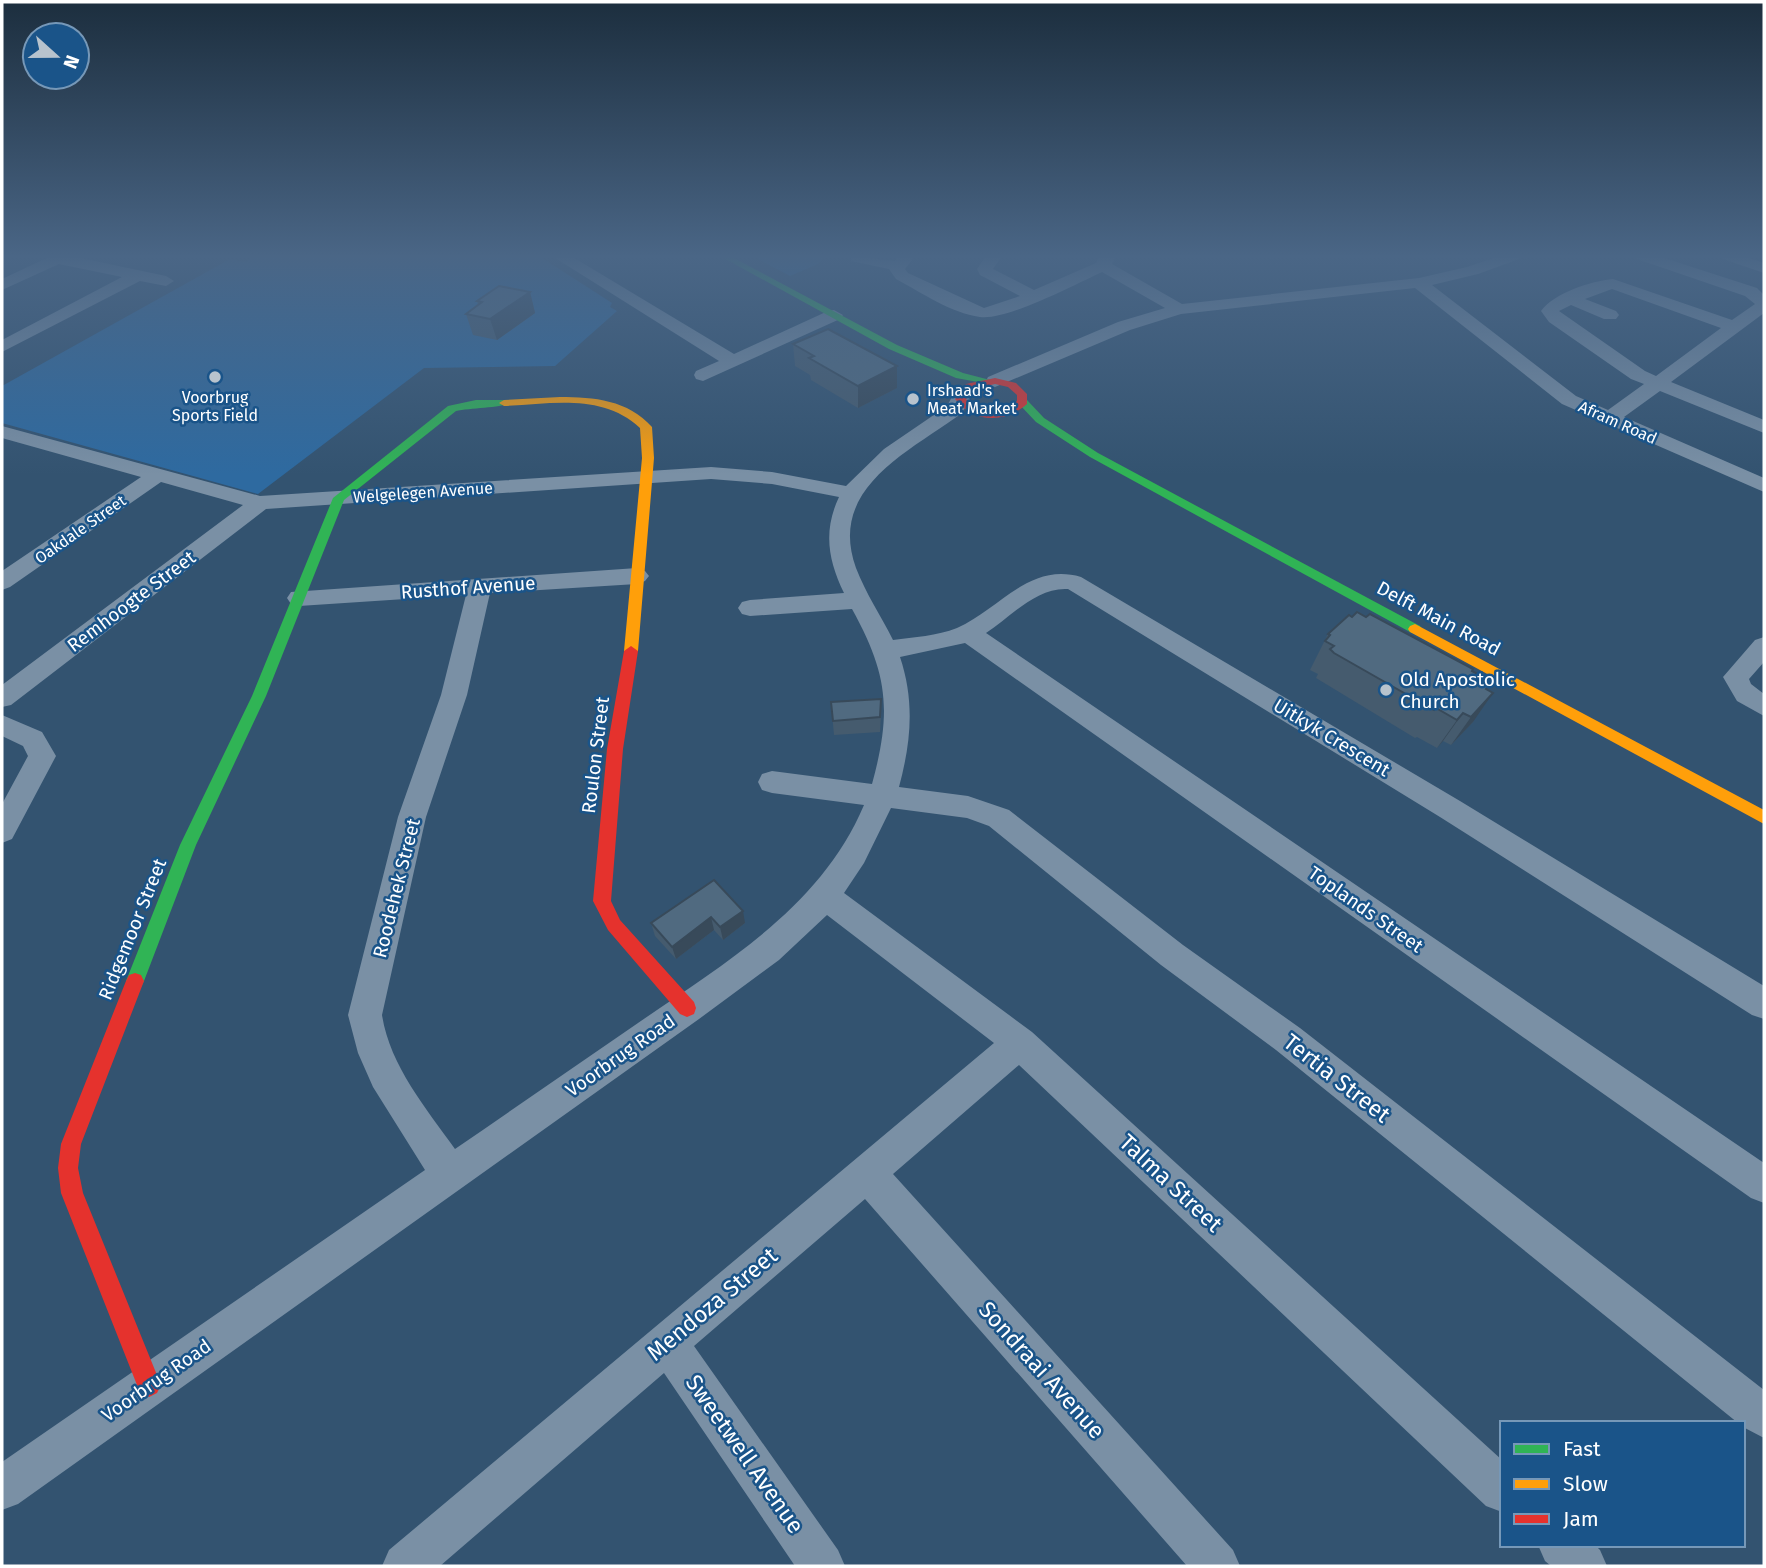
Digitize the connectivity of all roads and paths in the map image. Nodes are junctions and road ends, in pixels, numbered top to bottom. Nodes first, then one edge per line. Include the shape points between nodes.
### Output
1 (36, 329) edge
2 (680, 329) edge
3 (803, 329) edge
4 (860, 329) edge
5 (1117, 329) edge
6 (1478, 329) edge
7 (1570, 329) edge
8 (1732, 329) edge
9 (2, 347) edge
10 (893, 347) junction
11 (1074, 348) junction
12 (732, 361) junction
13 (703, 374) dead end
14 (992, 381) junction
15 (1658, 383) junction
16 (961, 396) junction
17 (1022, 398) junction
18 (993, 415) junction
19 (1609, 419) junction
20 (1764, 427) edge
21 (2, 432) edge
22 (895, 452) junction
23 (1094, 455) junction
24 (157, 475) junction
25 (644, 477) junction
26 (1764, 486) edge
27 (852, 493) junction
28 (340, 498) junction
29 (260, 503) junction
30 (637, 576) junction
31 (2, 582) edge
32 (480, 586) junction
33 (299, 598) junction
34 (860, 600) junction
35 (750, 608) dead end
36 (968, 633) junction
37 (1764, 646) edge
38 (886, 650) junction
39 (2, 698) edge
40 (1764, 706) edge
41 (2, 725) edge
42 (772, 782) dead end
43 (883, 796) junction
44 (1764, 818) edge
45 (2, 831) edge
46 (824, 895) junction
47 (1764, 1004) edge
48 (687, 1007) junction
49 (1020, 1043) junction
50 (867, 1173) junction
51 (450, 1175) junction
52 (1764, 1185) edge
53 (667, 1342) junction
54 (149, 1385) junction
55 (1764, 1417) edge
56 (2, 1488) edge
57 (1500, 1488) edge
58 (1564, 1547) edge
59 (422, 1560) edge
60 (822, 1566) edge
61 (1217, 1566) edge
62 (1584, 1566) edge

1 - 9 street
2 - 12 street
3 - 12 street
4 - 10 street
5 - 11 street
6 - 19 street, Afram Road via 1569,400
7 - 15 street via 1624,368
8 - 15 street
10 - 14 street via 960,376
10 - 16 street
11 - 14 street
11 - 17 street via 1031,378
12 - 13 street
14 - 16 street via 968,386
14 - 17 street, Delft Main Road via 1012,385
15 - 19 street
15 - 20 street
16 - 18 street, Delft Main Road via 969,409
16 - 22 street, Voorbrug Road via 955,409
17 - 18 street via 1012,412
17 - 23 street, Delft Main Road via 1040,421
18 - 22 street, Voorbrug Road via 964,421
18 - 23 street, Delft Main Road
19 - 26 street, Afram Road
21 - 24 street, Welgelegen Avenue
22 - 27 street, Voorbrug Road
23 - 44 street, Delft Main Road
24 - 29 street, Welgelegen Avenue
24 - 31 street, Oakdale Street
25 - 27 street, Welgelegen Avenue via 740,474
25 - 28 street, Welgelegen Avenue
25 - 28 street, Roulon Street via 646,427 617,405 599,401 476,403 444,412
25 - 30 street, Roulon Street
27 - 34 street, Voorbrug Road via 843,510 839,541
28 - 29 street, Welgelegen Avenue
28 - 33 street, Ridgemoor Street
29 - 39 street, Remhoogte Street
30 - 32 street, Rusthof Avenue
30 - 48 street, Roulon Street via 602,901 614,925
32 - 33 street, Rusthof Avenue
32 - 51 street, Roodehek Street via 454,695 412,817 365,1015 368,1041 379,1062
33 - 54 street, Ridgemoor Street via 259,696 188,845 71,1144 72,1193
34 - 35 street
34 - 38 street, Voorbrug Road
36 - 38 street, Uitkyk Crescent
36 - 47 street, Uitkyk Crescent via 1040,583 1065,580 1081,585
36 - 52 street, Toplands Street
37 - 40 street via 1736,677 1745,694
38 - 43 street, Voorbrug Road via 897,718
41 - 45 street via 33,738 42,749 40,762
42 - 43 street, Tertia Street
43 - 46 street, Voorbrug Road via 858,848
43 - 55 street, Tertia Street via 968,807 1016,829
46 - 48 street, Voorbrug Road via 763,952
46 - 49 street, Talma Street
48 - 51 street, Voorbrug Road
49 - 50 street, Mendoza Street
49 - 57 street, Talma Street
50 - 53 street, Mendoza Street
50 - 61 street, Sondraai Avenue
51 - 54 street, Voorbrug Road
53 - 59 street, Mendoza Street
53 - 60 street, Sweetwell Avenue
54 - 56 street, Voorbrug Road
58 - 62 street

